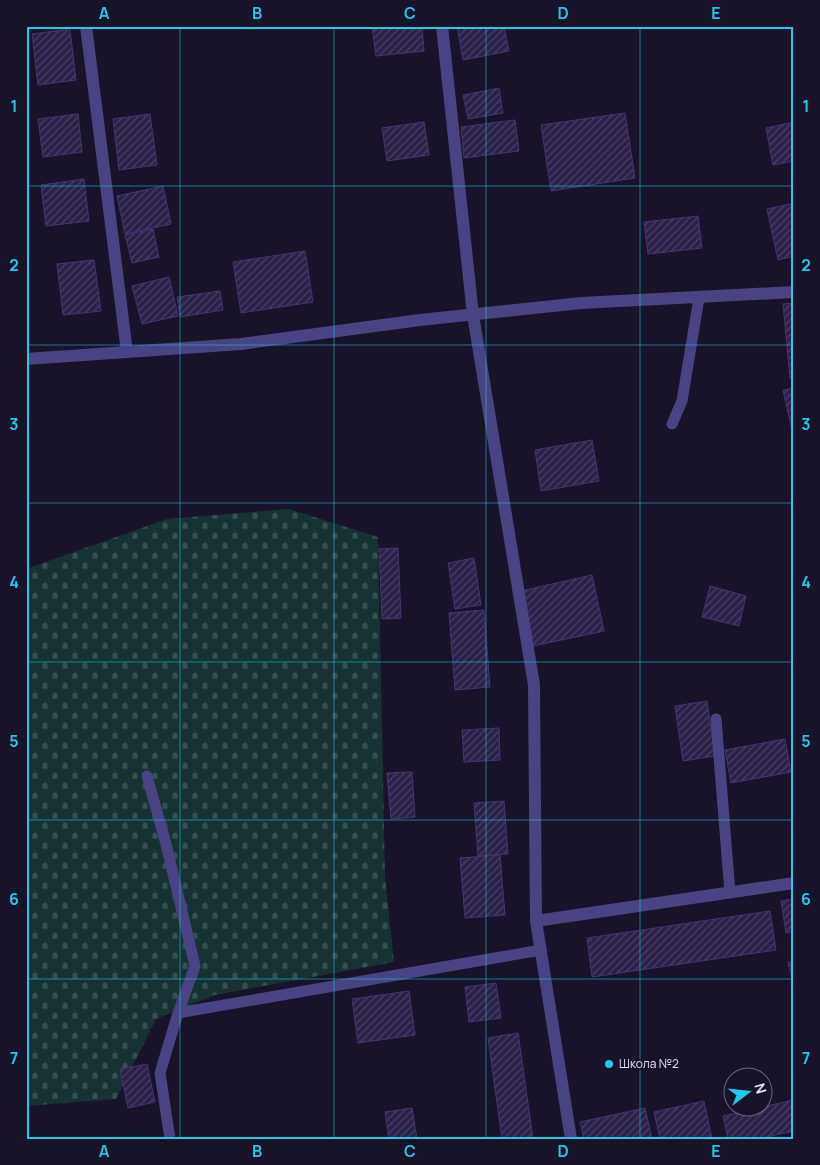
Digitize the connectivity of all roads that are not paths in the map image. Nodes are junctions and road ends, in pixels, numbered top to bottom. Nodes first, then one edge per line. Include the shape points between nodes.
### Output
1 (86, 26) edge
2 (442, 26) edge
3 (794, 292) edge
4 (699, 298) junction
5 (473, 315) junction
6 (127, 352) junction
7 (26, 359) edge
8 (672, 424) dead end
9 (716, 719) dead end
10 (147, 776) dead end
11 (794, 883) edge
12 (730, 893) junction
13 (536, 921) junction
14 (541, 950) junction
15 (178, 1013) junction
16 (170, 1139) edge
17 (571, 1139) edge

1 - 6 street
2 - 5 street
3 - 4 street
4 - 5 street via 581,303
4 - 8 lane via 682,401
5 - 6 street via 241,344
5 - 13 street via 534,685
6 - 7 street
9 - 12 lane
10 - 15 lane via 195,966
11 - 12 street
12 - 13 street
13 - 14 street
14 - 15 lane
14 - 17 street
15 - 16 lane via 160,1073

